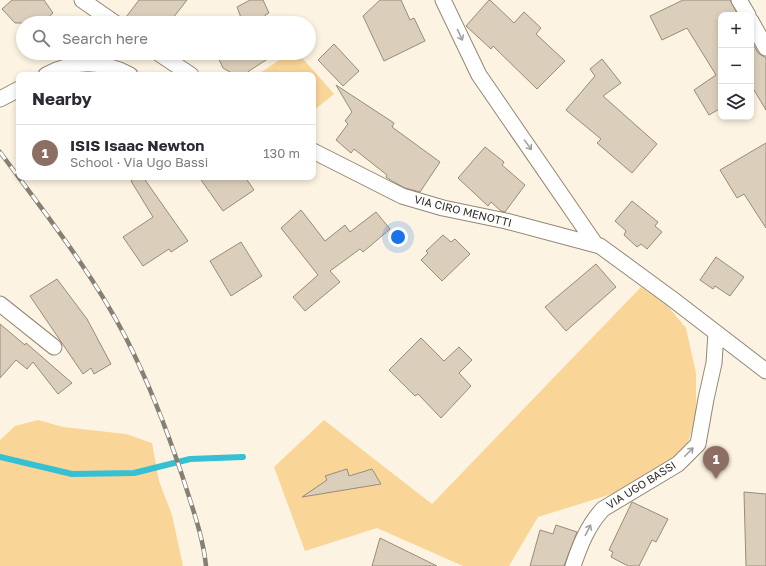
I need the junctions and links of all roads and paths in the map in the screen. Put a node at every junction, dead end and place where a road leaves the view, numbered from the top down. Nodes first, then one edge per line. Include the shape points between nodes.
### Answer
1 (82, 0) edge
2 (443, 0) edge
3 (739, 0) edge
4 (746, 12) edge
5 (105, 16) edge
6 (754, 26) edge
7 (766, 48) edge
8 (168, 60) edge
9 (53, 72) edge
10 (124, 72) edge
11 (186, 72) edge
12 (16, 91) edge
13 (0, 99) edge
14 (316, 153) edge
15 (596, 245) junction
16 (0, 304) edge
17 (716, 333) junction
18 (54, 347) dead end
19 (766, 371) edge
20 (573, 566) edge

1 - 5 street
2 -> 15 street, VIA CIRO MENOTTI via 479,75
3 - 4 street
6 - 7 street
8 - 11 street
9 - 10 street via 68,65 83,63 100,64
12 - 13 street
14 - 15 street, VIA CIRO MENOTTI via 402,196
15 - 17 street, VIA CIRO MENOTTI
16 - 18 street
17 - 19 street, VIA CIRO MENOTTI
20 -> 17 street, VIA UGO BASSI via 593,520 603,509 678,464 698,444 714,363

